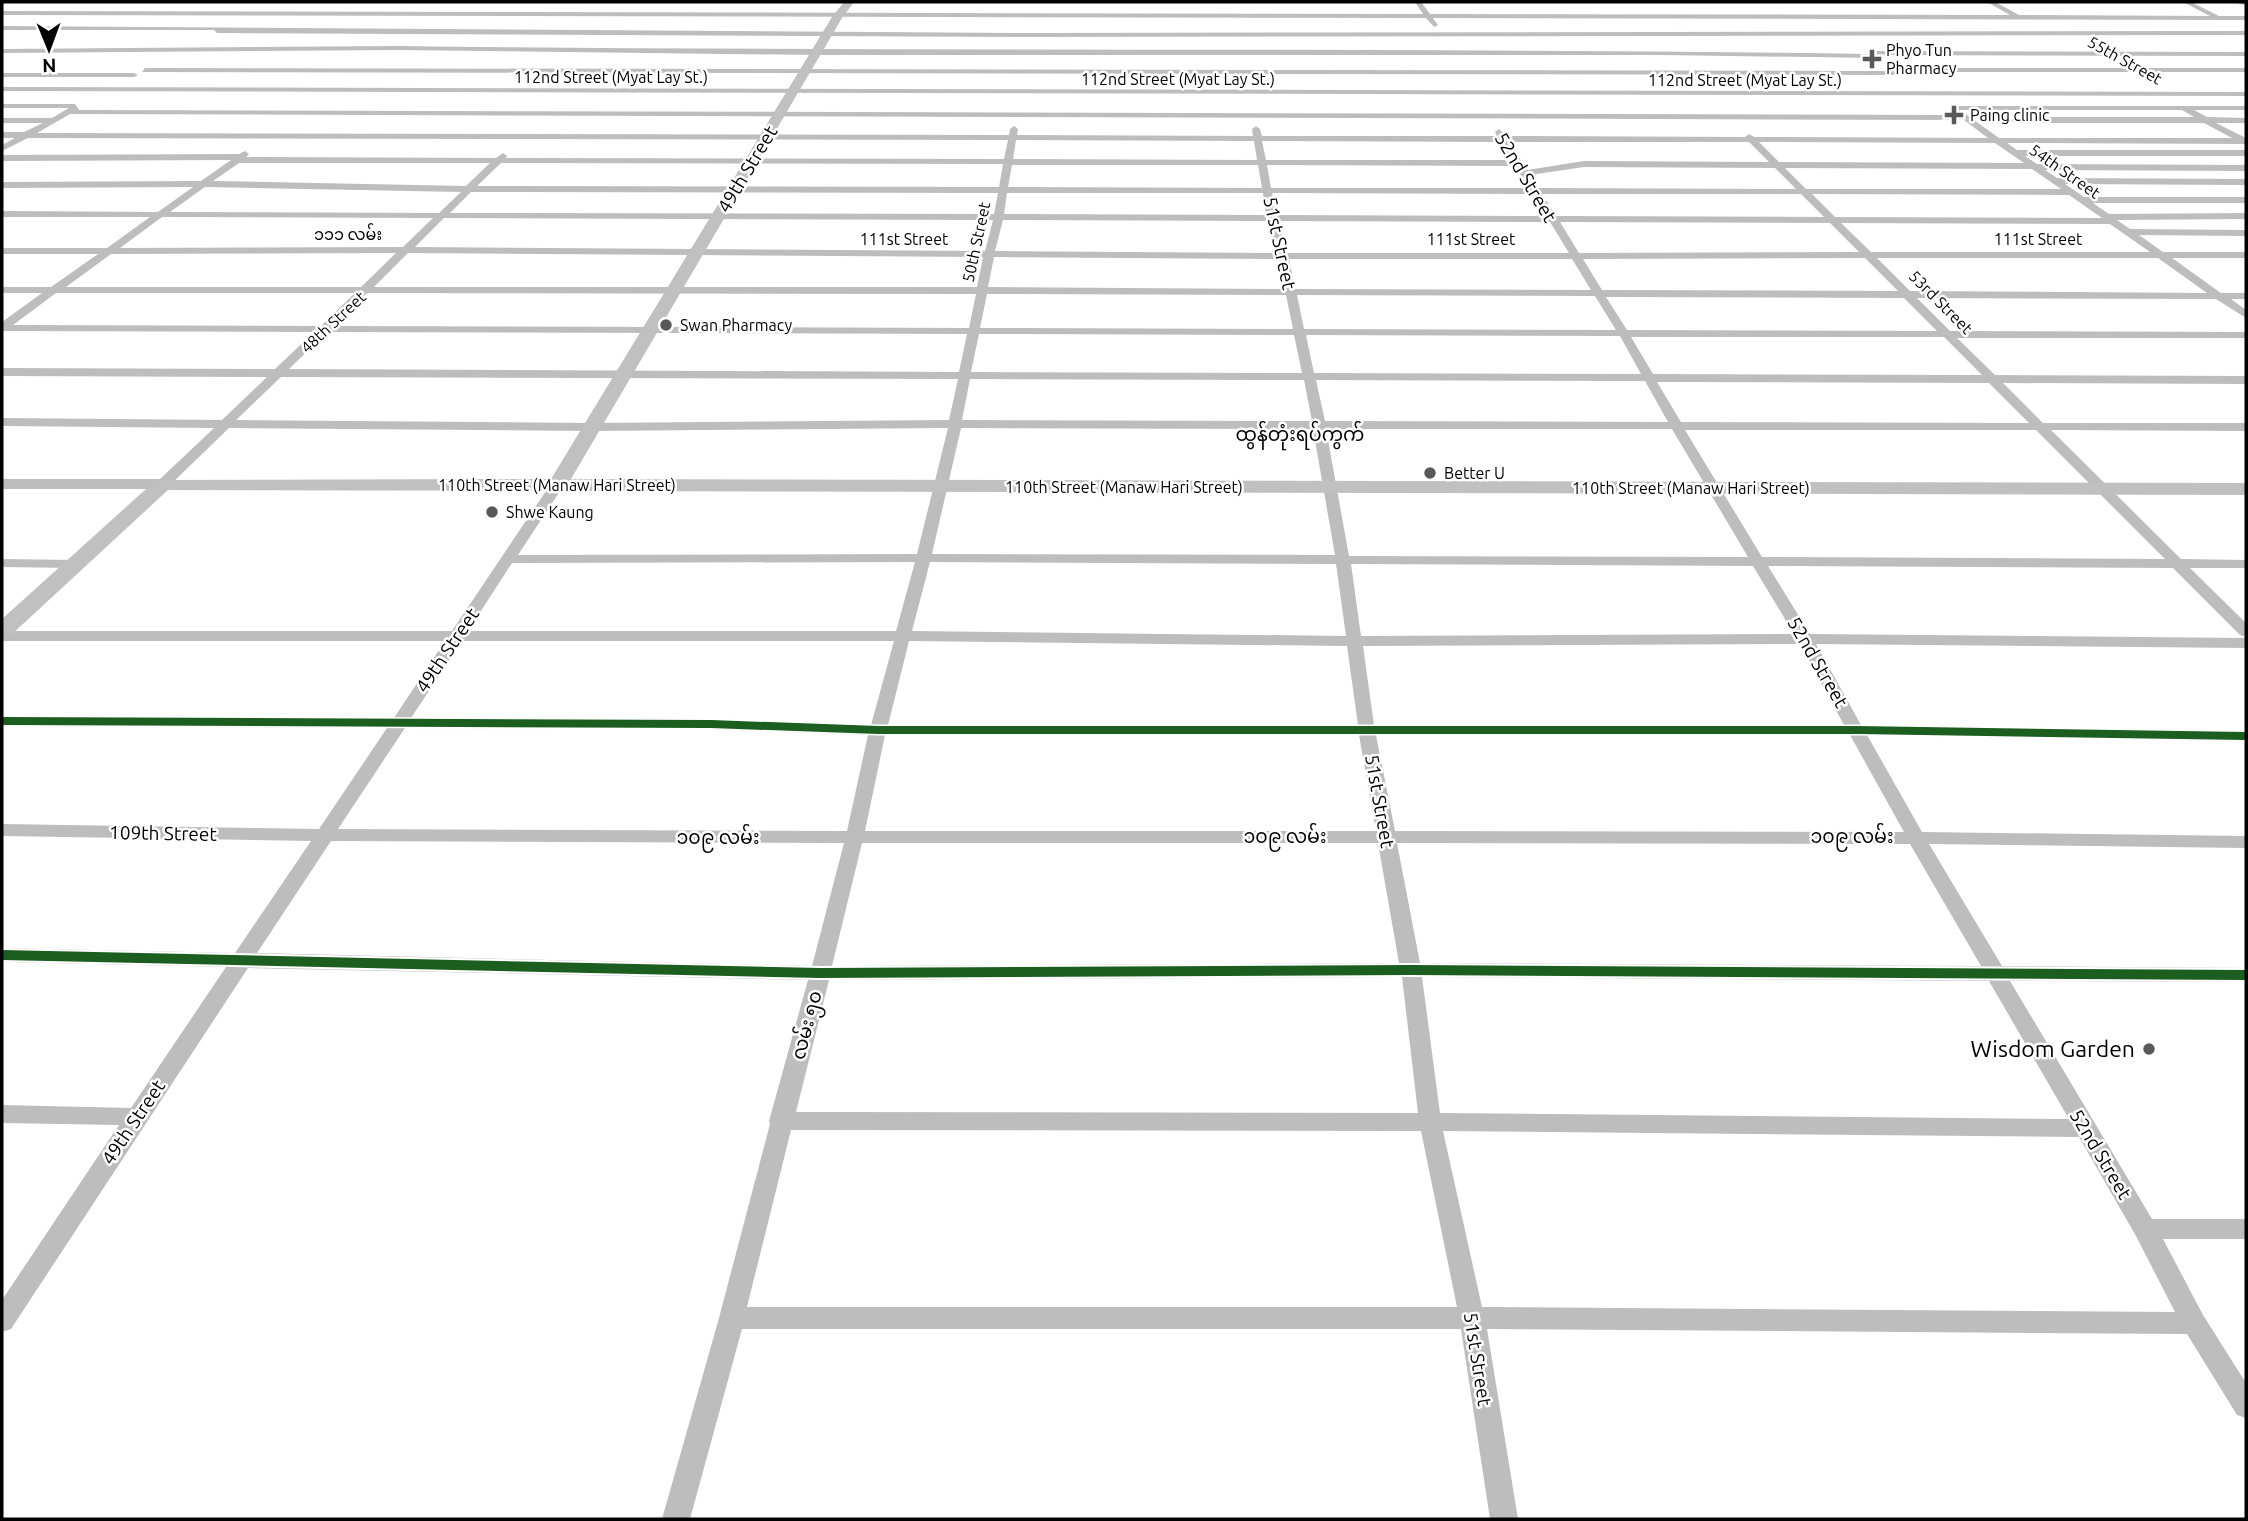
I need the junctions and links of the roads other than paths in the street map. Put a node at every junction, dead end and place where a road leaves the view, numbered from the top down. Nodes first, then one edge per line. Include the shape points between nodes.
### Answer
1 (172, 2) edge
2 (269, 2) edge
3 (463, 2) edge
4 (654, 2) edge
5 (849, 2) edge
6 (1040, 2) edge
7 (1231, 2) edge
8 (1418, 2) edge
9 (1607, 2) edge
10 (2241, 3) edge
11 (2246, 3) edge
12 (1989, 5) edge
13 (2185, 5) edge
14 (72, 6) dead end
15 (1947, 8) dead end
16 (2002, 8) junction
17 (2015, 8) dead end
18 (2, 13) edge
19 (55, 13) junction
20 (147, 14) junction
21 (248, 14) junction
22 (444, 15) junction
23 (640, 16) junction
24 (837, 17) junction
25 (1038, 17) junction
26 (1235, 17) junction
27 (1429, 17) junction
28 (1623, 17) junction
29 (1822, 17) junction
30 (2019, 17) junction
31 (2230, 19) junction
32 (2246, 19) edge
33 (2246, 25) edge
34 (1834, 26) junction
35 (2035, 26) junction
36 (2, 28) edge
37 (23, 28) junction
38 (119, 28) junction
39 (219, 29) junction
40 (419, 32) junction
41 (2246, 33) edge
42 (623, 34) junction
43 (828, 34) junction
44 (2049, 34) junction
45 (1034, 35) junction
46 (1238, 35) junction
47 (1442, 35) junction
48 (1641, 35) junction
49 (1847, 35) junction
50 (2, 37) edge
51 (96, 39) dead end
52 (1340, 40) dead end
53 (1901, 43) dead end
54 (1914, 43) dead end
55 (2067, 44) junction
56 (2146, 44) dead end
57 (397, 48) junction
58 (2, 51) edge
59 (71, 51) junction
60 (180, 51) junction
61 (606, 51) junction
62 (817, 53) junction
63 (1030, 53) junction
64 (1241, 53) junction
65 (1661, 53) junction
66 (1877, 53) junction
67 (1345, 54) junction
68 (1454, 54) junction
69 (2085, 54) junction
70 (2246, 54) edge
71 (169, 57) dead end
72 (2098, 61) junction
73 (2246, 61) edge
74 (365, 69) junction
75 (586, 70) junction
76 (2115, 70) junction
77 (2246, 70) edge
78 (806, 71) junction
79 (1026, 72) junction
80 (1245, 72) junction
81 (1465, 72) junction
82 (1681, 72) junction
83 (1900, 72) junction
84 (2, 75) edge
85 (26, 75) junction
86 (134, 75) junction
87 (2, 87) edge
88 (110, 89) junction
89 (336, 90) junction
90 (567, 91) junction
91 (1022, 92) junction
92 (793, 93) junction
93 (1249, 93) junction
94 (1478, 93) junction
95 (1933, 94) junction
96 (2159, 94) junction
97 (2234, 94) junction
98 (2246, 94) edge
99 (326, 97) dead end
100 (560, 99) dead end
101 (2246, 100) edge
102 (315, 105) dead end
103 (1716, 105) junction
104 (2, 106) edge
105 (79, 106) junction
106 (552, 106) dead end
107 (1952, 108) junction
108 (2183, 108) junction
109 (2246, 108) edge
110 (66, 113) junction
111 (304, 113) junction
112 (545, 114) junction
113 (781, 114) junction
114 (1017, 114) junction
115 (1253, 115) junction
116 (1490, 116) junction
117 (1968, 119) junction
118 (2, 120) edge
119 (53, 120) junction
120 (2246, 120) edge
121 (538, 121) dead end
122 (2206, 121) junction
123 (1982, 124) junction
124 (1994, 128) dead end
125 (2220, 128) junction
126 (530, 129) dead end
127 (2, 135) edge
128 (26, 135) junction
129 (273, 135) junction
130 (523, 136) junction
131 (767, 137) junction
132 (1258, 137) junction
133 (1012, 138) junction
134 (1503, 139) junction
135 (1752, 140) junction
136 (1998, 140) junction
137 (2245, 141) edge
138 (515, 144) dead end
139 (2, 148) edge
140 (2016, 153) junction
141 (2246, 153) edge
142 (502, 157) junction
143 (2, 158) edge
144 (238, 159) junction
145 (752, 161) junction
146 (1008, 163) junction
147 (1264, 163) junction
148 (1516, 163) junction
149 (1778, 165) junction
150 (2035, 166) junction
151 (2246, 168) edge
152 (1524, 173) junction
153 (2057, 181) junction
154 (2246, 182) edge
155 (202, 184) junction
156 (2, 185) edge
157 (735, 188) junction
158 (471, 189) junction
159 (1003, 189) junction
160 (1269, 190) junction
161 (1536, 190) junction
162 (1804, 192) junction
163 (2071, 192) junction
164 (2083, 200) junction
165 (2246, 200) edge
166 (2, 214) edge
167 (158, 214) junction
168 (2246, 216) edge
169 (441, 217) junction
170 (717, 218) junction
171 (998, 218) junction
172 (1272, 219) junction
173 (2109, 219) junction
174 (1552, 220) junction
175 (1833, 220) junction
176 (2129, 232) junction
177 (2246, 233) edge
178 (107, 250) junction
179 (408, 250) junction
180 (2, 251) edge
181 (695, 254) junction
182 (1574, 254) junction
183 (989, 255) junction
184 (1867, 255) junction
185 (2161, 255) junction
186 (2246, 255) edge
187 (1283, 256) junction
188 (368, 289) junction
189 (2, 290) edge
190 (51, 290) junction
191 (674, 290) junction
192 (982, 292) junction
193 (1291, 293) junction
194 (1906, 293) junction
195 (1599, 294) junction
196 (2219, 296) junction
197 (2246, 296) edge
198 (2246, 315) edge
199 (2, 327) edge
200 (650, 330) junction
201 (974, 330) junction
202 (323, 331) junction
203 (1299, 332) junction
204 (1624, 334) junction
205 (1947, 334) junction
206 (2246, 335) edge
207 (2, 372) edge
208 (277, 375) junction
209 (966, 375) junction
210 (622, 376) junction
211 (1308, 376) junction
212 (1650, 378) junction
213 (1994, 379) junction
214 (2246, 380) edge
215 (2, 422) edge
216 (227, 423) junction
217 (956, 424) junction
218 (1319, 424) junction
219 (592, 426) junction
220 (2039, 426) junction
221 (1678, 427) junction
222 (2246, 427) edge
223 (2, 484) edge
224 (163, 484) junction
225 (557, 485) junction
226 (1328, 485) junction
227 (942, 488) junction
228 (1713, 489) junction
229 (2101, 489) junction
230 (2246, 489) edge
231 (924, 558) junction
232 (508, 559) junction
233 (1343, 561) junction
234 (1760, 561) junction
235 (2, 563) edge
236 (74, 564) junction
237 (2179, 564) junction
238 (2246, 564) edge
239 (2, 631) edge
240 (2246, 632) edge
241 (2, 636) edge
242 (903, 636) junction
243 (456, 637) junction
244 (1805, 639) junction
245 (1357, 641) junction
246 (2246, 643) edge
247 (2, 721) edge
248 (398, 723) junction
249 (878, 730) junction
250 (1857, 730) junction
251 (1367, 732) junction
252 (2246, 736) edge
253 (2, 830) edge
254 (855, 836) junction
255 (1386, 836) junction
256 (1915, 836) junction
257 (324, 837) junction
258 (2246, 842) edge
259 (2, 955) edge
260 (241, 961) junction
261 (1412, 970) junction
262 (820, 973) junction
263 (1995, 975) junction
264 (2246, 975) edge
265 (2, 1114) edge
266 (137, 1117) junction
267 (780, 1121) junction
268 (1430, 1122) junction
269 (2085, 1128) junction
270 (2145, 1229) junction
271 (2246, 1229) edge
272 (4, 1314) edge
273 (732, 1318) junction
274 (1472, 1318) junction
275 (2194, 1323) junction
276 (2246, 1406) edge
277 (676, 1519) edge
278 (1504, 1519) edge

1 - 20 street
2 - 21 street
3 - 22 street
4 - 23 street
5 - 24 main road, 49th Street
6 - 25 street, 50th Street
7 - 26 street, 51st Street
8 - 27 street, 52nd Street
9 - 28 street, 53rd Street
10 - 11 street
12 - 16 street, 55th Street
13 - 31 street
14 - 19 street
15 - 29 street, 54th Street via 1809,8
16 - 17 street
16 - 30 street, 55th Street
18 - 19 street
19 - 20 street
19 - 37 street
20 - 21 street
20 - 38 street
21 - 22 street
21 - 39 street
22 - 23 street
22 - 40 street
23 - 24 street
23 - 42 street
24 - 25 street
24 - 43 main road, 49th Street
25 - 26 street
25 - 45 street, 50th Street
26 - 27 street
26 - 46 street, 51st Street
27 - 28 street
27 - 47 street, 52nd Street
28 - 29 street
28 - 48 street, 53rd Street
29 - 30 street
29 - 34 street, 54th Street
30 - 31 street
30 - 35 street, 55th Street
31 - 32 street
31 - 33 street
33 - 35 street
34 - 35 street
34 - 49 street, 54th Street
35 - 44 street, 55th Street
36 - 37 street
37 - 38 street
37 - 50 street
38 - 39 street
39 - 40 street
39 - 60 street
40 - 42 street
40 - 57 street
41 - 44 street
42 - 43 street
42 - 61 street
43 - 45 street
43 - 62 main road, 49th Street
44 - 49 street
44 - 55 street, 55th Street
45 - 46 street
45 - 63 street, 50th Street
46 - 47 street
46 - 64 street, 51st Street
47 - 48 street
47 - 68 street, 52nd Street
48 - 49 street
48 - 65 street, 53rd Street
49 - 66 street, 54th Street
51 - 59 street
52 - 67 street
53 - 66 street
54 - 55 street
55 - 56 street
55 - 69 street, 55th Street
57 - 60 street
57 - 61 street
57 - 74 street
58 - 59 street
59 - 60 street
59 - 85 street
60 - 71 street
61 - 62 street
61 - 75 street
62 - 63 street
62 - 78 main road, 49th Street
63 - 64 street
63 - 79 street, 50th Street
64 - 67 street
64 - 80 street, 51st Street
65 - 66 street
65 - 68 street
65 - 82 street, 53rd Street
66 - 69 street
66 - 72 street
66 - 83 street, 54th Street
67 - 68 street
68 - 81 street, 52nd Street
69 - 70 street
69 - 72 street, 55th Street
72 - 73 street
72 - 76 street, 55th Street
74 - 75 street
74 - 86 street via 144,66
74 - 89 street
75 - 78 street
75 - 90 street
76 - 77 street
76 - 83 street
76 - 96 street, 55th Street
78 - 79 street
78 - 92 main road, 49th Street
79 - 80 street
79 - 91 street, 50th Street
80 - 81 street
80 - 93 street, 51st Street
81 - 82 street
81 - 94 street, 52nd Street
82 - 83 street
82 - 103 street, 53rd Street
83 - 95 street, 54th Street
84 - 85 street
85 - 86 street
85 - 87 street
86 - 88 street
87 - 88 street, 112nd Street (Myat Lay St.)
88 - 89 street, 112nd Street (Myat Lay St.)
88 - 105 street
89 - 90 street, 112nd Street (Myat Lay St.)
89 - 99 street
90 - 92 street, 112nd Street (Myat Lay St.)
90 - 100 street
91 - 92 street, 112nd Street (Myat Lay St.)
91 - 93 street, 112nd Street (Myat Lay St.)
91 - 114 street, 50th Street
92 - 113 main road, 49th Street
93 - 94 street, 112nd Street (Myat Lay St.)
93 - 115 street, 51st Street
94 - 103 street, 112nd Street (Myat Lay St.)
94 - 116 street, 52nd Street
95 - 96 street, 112nd Street (Myat Lay St.)
95 - 103 street, 112nd Street (Myat Lay St.)
95 - 107 street, 54th Street
96 - 97 street, 112nd Street (Myat Lay St.)
96 - 108 street, 55th Street
97 - 98 street, 112nd Street (Myat Lay St.)
97 - 101 street
102 - 111 street
103 - 116 street
103 - 117 street
103 - 135 street, 53rd Street
104 - 105 street
105 - 110 street
106 - 112 street
107 - 108 street
107 - 117 street, 54th Street
108 - 109 street
108 - 122 street, 55th Street
110 - 111 street
110 - 119 street
111 - 112 street
111 - 129 street
112 - 113 street
112 - 121 street
113 - 114 street
113 - 131 main road, 49th Street
114 - 115 street
114 - 133 street, 50th Street
115 - 116 street
115 - 132 street, 51st Street
116 - 134 street, 52nd Street
117 - 123 street, 54th Street
118 - 119 street
119 - 128 street
120 - 122 street
122 - 125 street, 55th Street
122 - 125 street via 2009,124
123 - 124 street
123 - 136 street, 54th Street
125 - 137 street, 55th Street
126 - 130 street
127 - 128 street
128 - 129 street
128 - 139 street
129 - 130 street
129 - 144 street
130 - 131 street
130 - 138 street
131 - 133 street
131 - 145 main road, 49th Street
132 - 133 street
132 - 134 street
132 - 147 street, 51st Street
133 - 146 street, 50th Street
134 - 135 street
134 - 148 street, 52nd Street
135 - 136 street
135 - 149 street, 53rd Street
136 - 137 street
136 - 140 street, 54th Street
140 - 141 street
140 - 150 street, 54th Street
142 - 144 street
142 - 145 street
142 - 158 street, 48th Street
143 - 144 street
144 - 155 street
145 - 146 street
145 - 157 main road, 49th Street
146 - 147 street
146 - 159 street, 50th Street
147 - 148 street
147 - 160 street, 51st Street
148 - 152 street, 52nd Street
149 - 150 street
149 - 152 street via 1584,164
149 - 162 street, 53rd Street
150 - 151 street
150 - 153 street, 54th Street
152 - 161 street, 52nd Street
153 - 154 street
153 - 163 street, 54th Street
155 - 156 street
155 - 158 street
155 - 167 street
157 - 158 street
157 - 159 street
157 - 170 main road, 49th Street
158 - 169 street, 48th Street
159 - 160 street
159 - 171 street, 50th Street
160 - 161 street
160 - 172 street, 51st Street
161 - 162 street
161 - 174 street, 52nd Street
162 - 163 street
162 - 175 street, 53rd Street
163 - 164 street, 54th Street
164 - 165 street
164 - 173 street, 54th Street
166 - 167 street
167 - 169 street
167 - 178 street
168 - 173 street
169 - 170 street
169 - 179 street, 48th Street
170 - 171 street
170 - 181 main road, 49th Street
171 - 172 street
171 - 183 street, 50th Street
172 - 174 street
172 - 187 street, 51st Street
173 - 175 street
173 - 176 street, 54th Street
174 - 175 street
174 - 182 street, 52nd Street
175 - 184 street, 53rd Street
176 - 177 street
176 - 185 street, 54th Street
178 - 179 street, ၁၁၁ လမ်း
178 - 180 street, ၁၁၁ လမ်း
178 - 190 street
179 - 181 street, ၁၁၁ လမ်း
179 - 188 street, 48th Street
181 - 183 street, 111st Street
181 - 191 main road, 49th Street
182 - 184 street, 111st Street
182 - 187 street, 111st Street
182 - 195 street, 52nd Street
183 - 187 street, 111st Street
183 - 192 street, 50th Street
184 - 185 street, 111st Street
184 - 194 street, 53rd Street
185 - 186 street, 111st Street
185 - 196 street, 54th Street
187 - 193 street, 51st Street
188 - 190 street
188 - 191 street
188 - 202 street, 48th Street
189 - 190 street
190 - 199 street
191 - 192 street
191 - 200 main road, 49th Street
192 - 193 street
192 - 201 street, 50th Street
193 - 195 street
193 - 203 street, 51st Street
194 - 195 street
194 - 196 street
194 - 205 street, 53rd Street
195 - 204 street, 52nd Street
196 - 197 street
196 - 198 street, 54th Street
199 - 202 street
200 - 201 street
200 - 202 street
200 - 210 main road, 49th Street
201 - 203 street
201 - 209 street, 50th Street
202 - 208 street, 48th Street
203 - 204 street
203 - 211 street, 51st Street
204 - 205 street
204 - 212 street, 52nd Street
205 - 206 street
205 - 213 street, 53rd Street
207 - 208 street
208 - 210 street
208 - 216 street, 48th Street
209 - 210 street
209 - 211 street
209 - 217 street, 50th Street
210 - 219 main road, 49th Street
211 - 212 street
211 - 218 street, 51st Street
212 - 213 street
212 - 221 street, 52nd Street
213 - 214 street
213 - 220 street, 53rd Street
215 - 216 street
216 - 219 street
216 - 224 street, 48th Street
217 - 218 street
217 - 219 street
217 - 227 street, 50th Street
218 - 221 street
218 - 226 street, 51st Street
219 - 225 main road, 49th Street
220 - 221 street
220 - 222 street
220 - 229 street, 53rd Street
221 - 228 street, 52nd Street
223 - 224 street, 110th Street (Manaw Hari Street)
224 - 225 main road, 110th Street (Manaw Hari Street)
224 - 236 main road, 48th Street
225 - 227 main road, 110th Street (Manaw Hari Street)
225 - 232 street, 49th Street
226 - 227 main road, 110th Street (Manaw Hari Street)
226 - 228 main road, 110th Street (Manaw Hari Street)
226 - 233 street, 51st Street
227 - 231 street, လမ်း ၅၀
228 - 229 main road, 110th Street (Manaw Hari Street)
228 - 234 street, 52nd Street
229 - 230 main road, 110th Street (Manaw Hari Street)
229 - 237 street, 53rd Street
231 - 232 street
231 - 233 street
231 - 242 street, လမ်း ၅၀
232 - 243 street, 49th Street
233 - 234 street
233 - 245 street, 51st Street
234 - 237 street
234 - 244 street, 52nd Street
235 - 236 street
236 - 239 main road, 48th Street
237 - 238 street
237 - 240 street, 53rd Street
241 - 243 street
242 - 243 street
242 - 245 street
242 - 249 street, လမ်း ၅၀
243 - 248 street, 49th Street
244 - 245 street
244 - 246 street
244 - 250 street, 52nd Street
245 - 251 street, 51st Street
247 - 248 street
248 - 249 street via 710,724
248 - 257 street, 49th Street
249 - 251 street
249 - 254 street, လမ်း ၅၀
250 - 251 street
250 - 252 street
250 - 256 street, 52nd Street
251 - 255 street, 51st Street
253 - 257 street, 109th Street
254 - 255 street, ၁၀၉ လမ်း
254 - 257 street, ၁၀၉ လမ်း
254 - 262 street, လမ်း ၅၀
255 - 256 street, ၁၀၉ လမ်း
255 - 261 street, 51st Street
256 - 258 street, ၁၀၉ လမ်း
256 - 263 street, 52nd Street
257 - 260 street, 49th Street
259 - 260 street
260 - 262 street
260 - 266 street, 49th Street
261 - 262 street
261 - 263 street
261 - 268 street, 51st Street
262 - 267 street, လမ်း ၅၀
263 - 264 street
263 - 269 street, 52nd Street
265 - 266 street
266 - 272 street, 49th Street
267 - 268 street
267 - 273 street, လမ်း ၅၀
268 - 269 street
268 - 274 street, 51st Street
269 - 270 street, 52nd Street
270 - 271 street
270 - 275 street, 52nd Street
273 - 274 street
273 - 277 street, လမ်း ၅၀
274 - 275 street
274 - 278 street, 51st Street
275 - 276 street, 52nd Street

